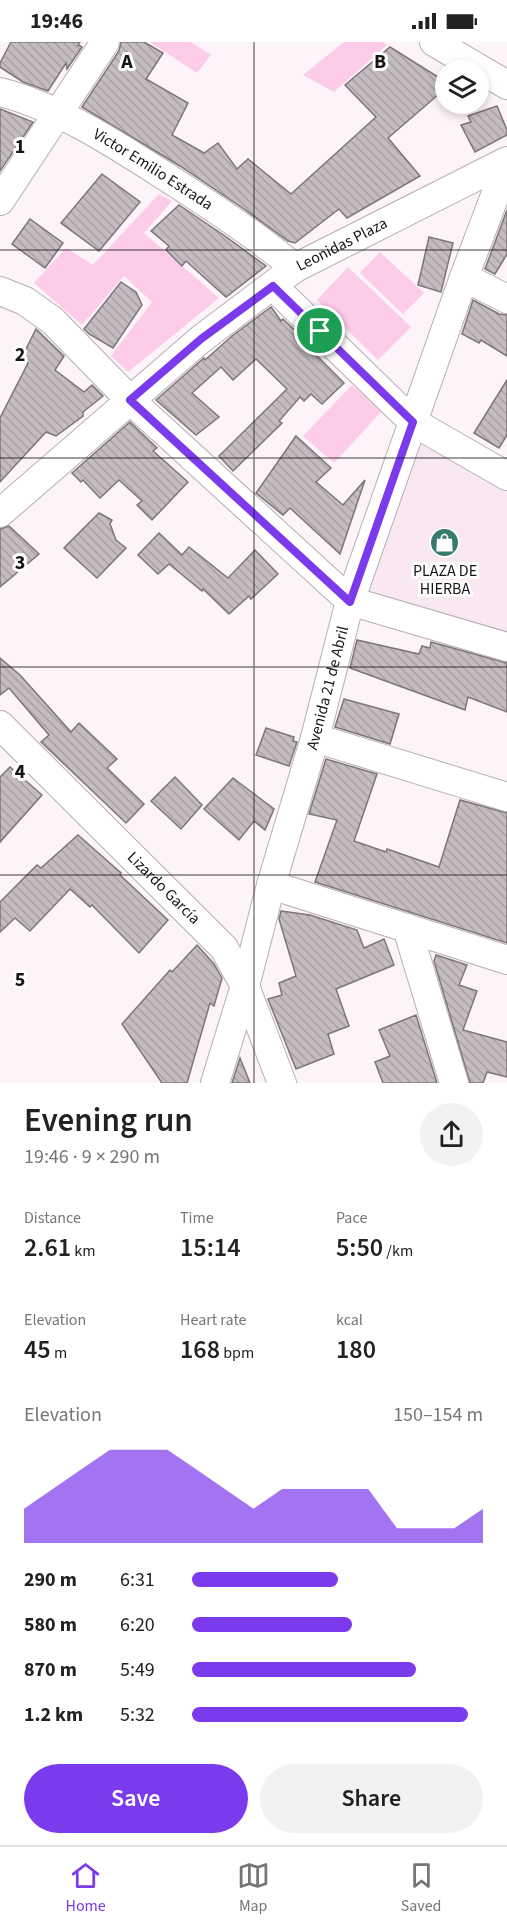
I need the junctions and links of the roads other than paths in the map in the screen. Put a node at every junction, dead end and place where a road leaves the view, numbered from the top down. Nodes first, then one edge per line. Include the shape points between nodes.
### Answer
1 (105, 42) edge
2 (452, 46) edge
3 (507, 85) edge
4 (0, 92) edge
5 (57, 113) junction
6 (507, 162) edge
7 (0, 201) edge
8 (295, 268) junction
9 (464, 277) junction
10 (273, 286) junction
11 (0, 291) edge
12 (507, 299) edge
13 (130, 400) junction
14 (413, 422) junction
15 (507, 476) edge
16 (0, 513) edge
17 (350, 602) junction
18 (507, 647) edge
19 (0, 725) edge
20 (315, 738) junction
21 (507, 797) edge
22 (272, 885) junction
23 (406, 928) junction
24 (507, 960) edge
25 (245, 986) junction
26 (214, 1083) edge
27 (282, 1083) edge
28 (454, 1083) edge

1 - 5 street
2 - 3 street
4 - 5 street, Victor Emilio Estrada
5 - 7 street
5 - 8 street, Victor Emilio Estrada via 130,153 252,233
6 - 8 street, Leonidas Plaza
6 - 9 street, Avenida 21 de Abril
8 - 10 street, Leonidas Plaza
9 - 12 street
9 - 14 street, Avenida 21 de Abril
10 - 13 street, Leonidas Plaza via 201,339
10 - 14 street
11 - 13 street via 25,301 53,321
13 - 16 street, Leonidas Plaza
13 - 17 street
14 - 15 street
14 - 17 street, Avenida 21 de Abril
17 - 18 street
17 - 20 street, Avenida 21 de Abril
19 - 25 street, Lizardo García via 224,948
20 - 21 street
20 - 22 street, Avenida 21 de Abril
22 - 23 street
22 - 25 street, Avenida 21 de Abril
23 - 24 street
23 - 28 street
25 - 26 street, Avenida 21 de Abril
25 - 27 street, Lizardo García

